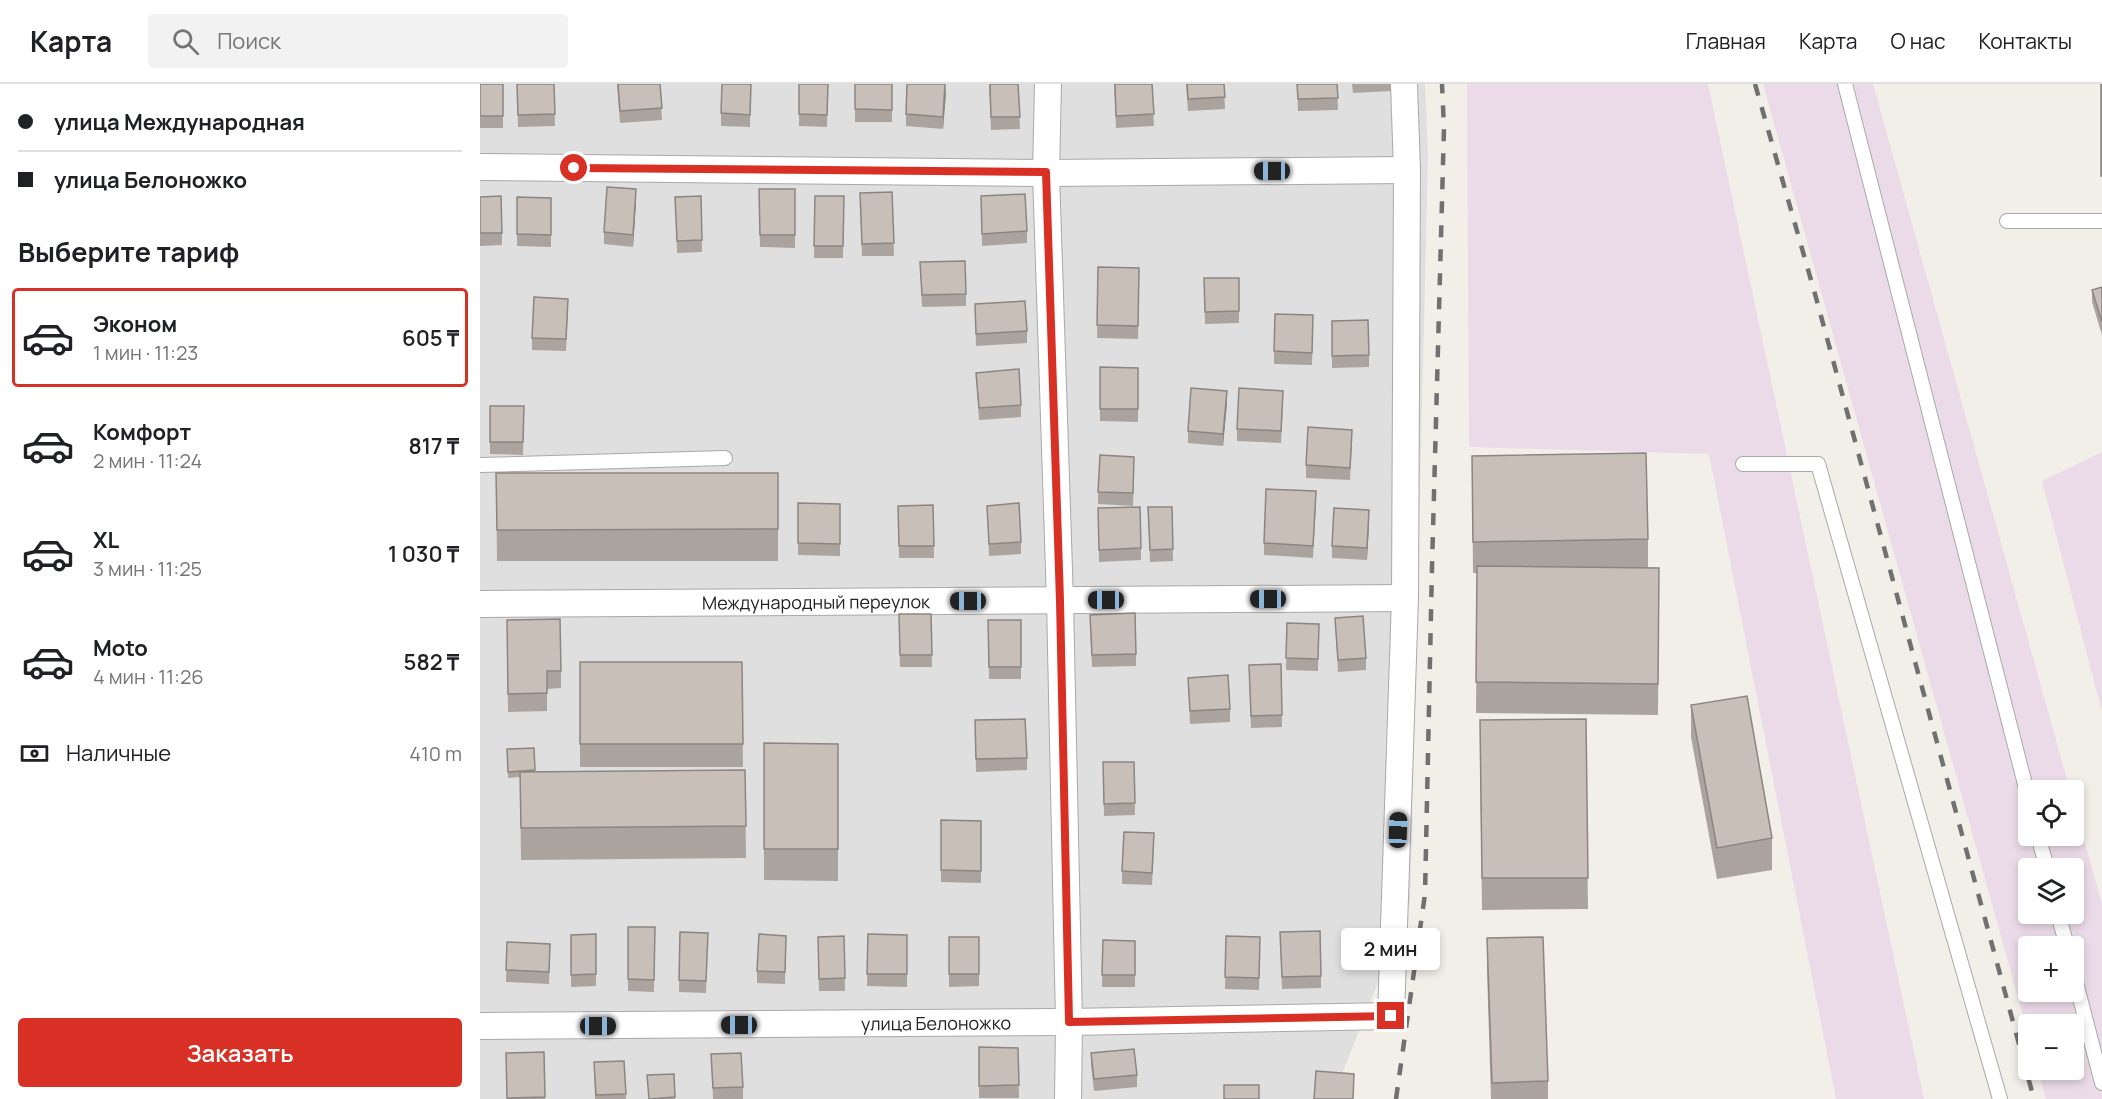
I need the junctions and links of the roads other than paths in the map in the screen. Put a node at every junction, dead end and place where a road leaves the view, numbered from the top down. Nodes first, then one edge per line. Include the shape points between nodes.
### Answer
1 (1048, 84) edge
2 (1404, 84) edge
3 (1845, 84) edge
4 (480, 166) edge
5 (1407, 170) junction
6 (1046, 172) junction
7 (2007, 221) dead end
8 (2102, 221) edge
9 (725, 458) dead end
10 (1743, 464) dead end
11 (480, 465) edge
12 (1406, 598) junction
13 (1060, 601) junction
14 (480, 604) edge
15 (2024, 780) edge
16 (2081, 1002) edge
17 (1069, 1022) junction
18 (480, 1026) edge
19 (2102, 1083) edge
20 (1068, 1099) edge
21 (2000, 1099) edge

1 - 6 street
2 - 5 street
3 - 15 lane
4 - 6 street
5 - 6 street
5 - 12 street
6 - 13 street
7 - 8 lane
9 - 11 lane
10 - 21 lane via 1818,464
12 - 13 street, Международный переулок
12 - 17 street, улица Белоножко via 1391,1016
13 - 14 street, Международный переулок
13 - 17 street
16 - 19 lane
17 - 18 street, улица Белоножко
17 - 20 street

